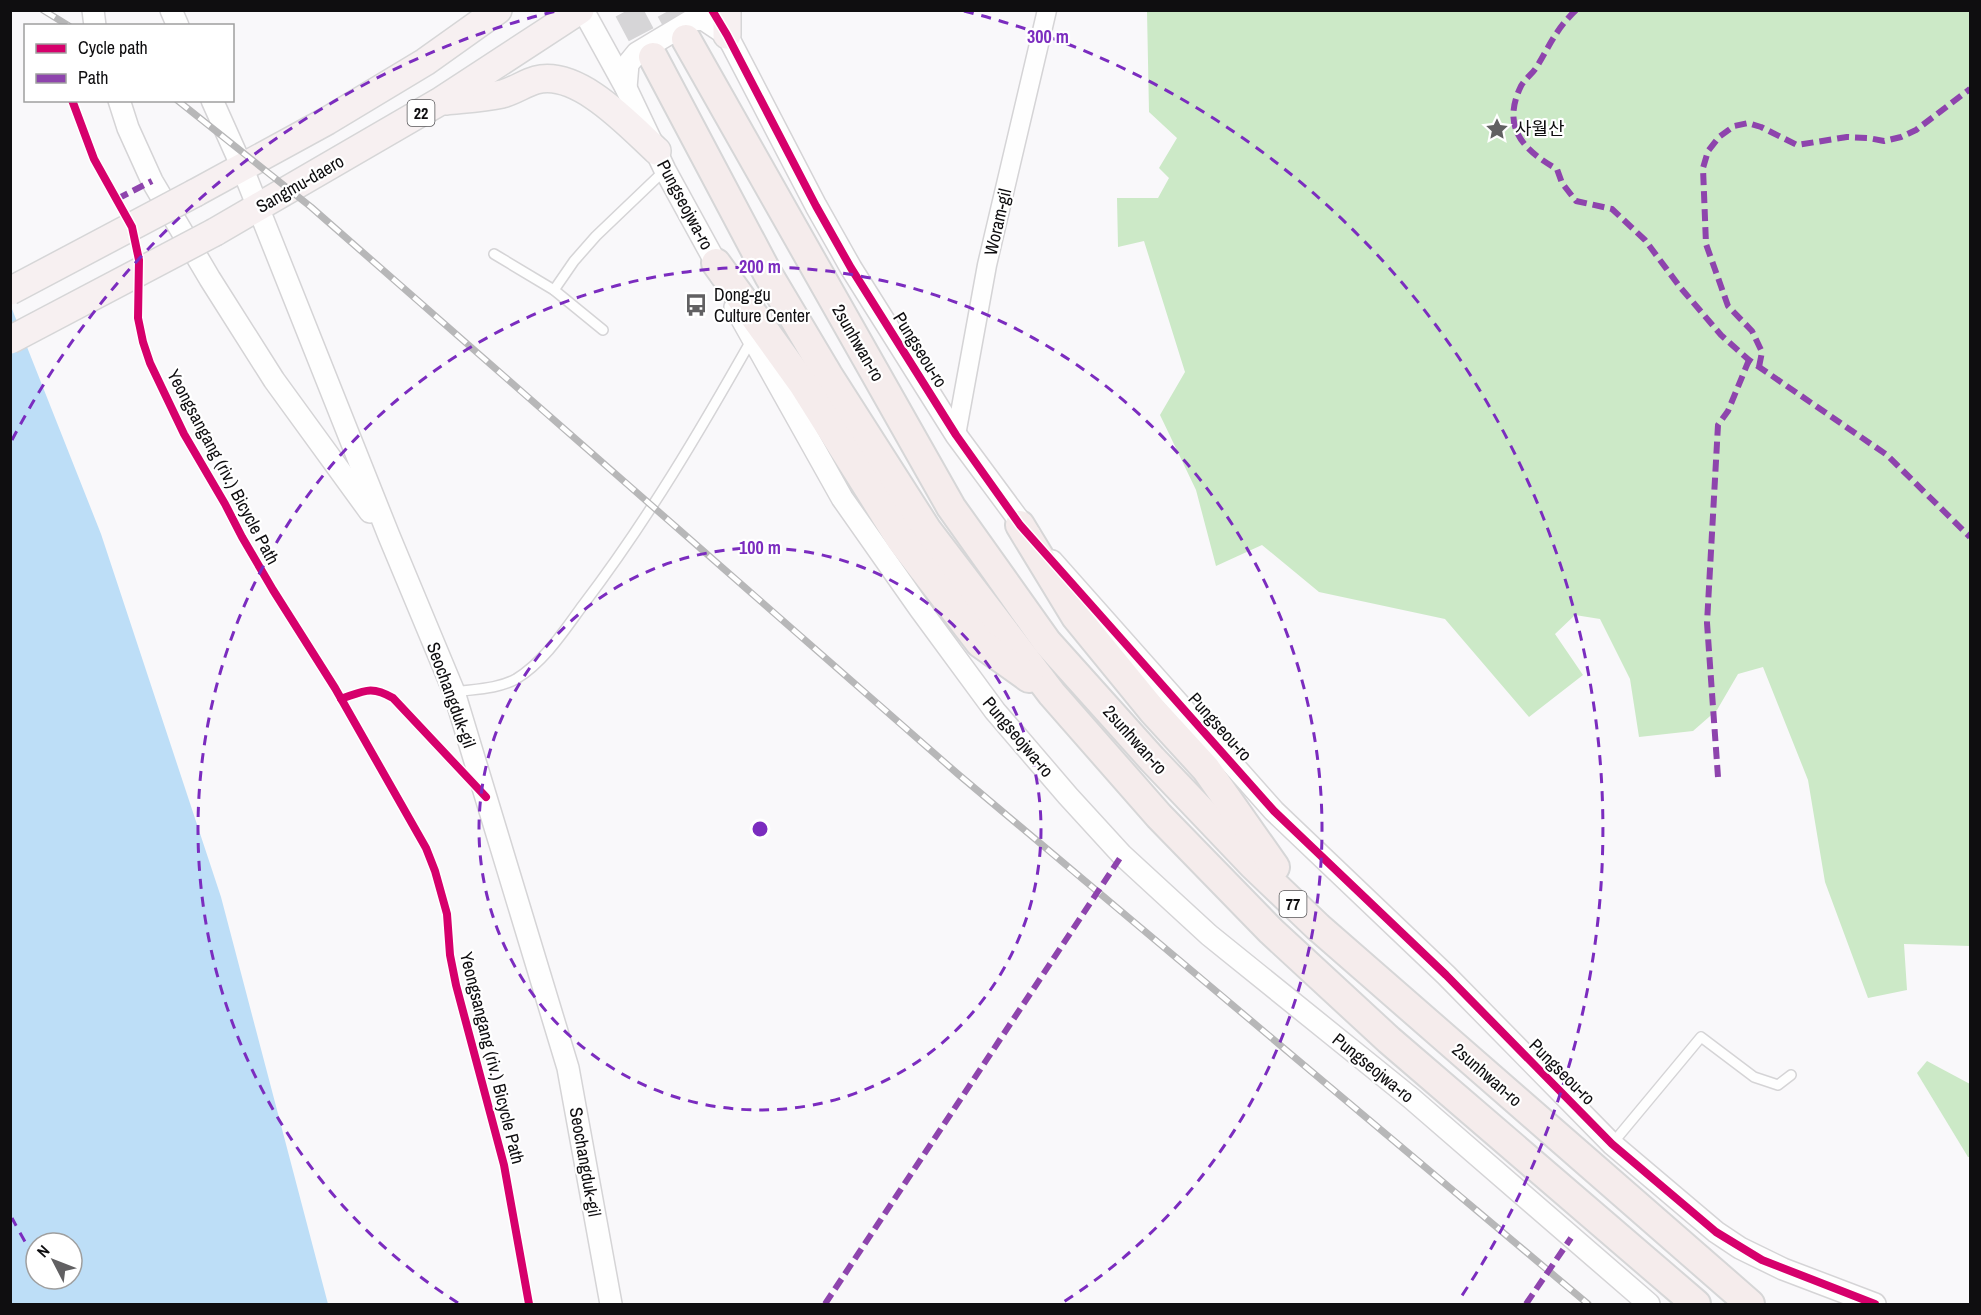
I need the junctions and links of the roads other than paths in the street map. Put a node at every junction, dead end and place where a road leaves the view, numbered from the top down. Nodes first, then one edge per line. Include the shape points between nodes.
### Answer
1 (171, 10) edge
2 (463, 10) edge
3 (498, 10) edge
4 (581, 10) edge
5 (712, 10) edge
6 (1047, 10) edge
7 (727, 23) edge
8 (177, 24) edge
9 (686, 39) tunnel mouth
10 (653, 57) tunnel mouth
11 (425, 62) junction
12 (626, 88) junction
13 (119, 102) edge
14 (213, 102) edge
15 (439, 102) junction
16 (661, 160) junction
17 (242, 167) junction
18 (257, 209) junction
19 (494, 254) dead end
20 (716, 263) junction
21 (10, 291) edge
22 (554, 291) junction
23 (603, 330) dead end
24 (752, 339) junction
25 (10, 340) edge
26 (956, 435) junction
27 (1020, 525) junction
28 (388, 536) junction
29 (454, 692) junction
30 (1052, 694) junction
31 (1318, 927) junction
32 (1791, 1075) dead end
33 (1612, 1144) junction
34 (611, 1305) edge
35 (1649, 1305) edge
36 (1696, 1305) edge
37 (1750, 1305) edge
38 (1875, 1305) edge

1 - 8 street
2 - 11 main road
3 - 11 main road, 22
4 - 12 street, Pungseojwa-ro
4 - 15 main road, Sangmu-daero / 22
5 - 7 street, Pungseou-ro
6 - 26 street, Woram-gil via 987,265
7 - 12 street via 692,20 637,53 628,64
7 - 26 street, Pungseou-ro via 816,207
9 - 31 highway, 2sunhwan-ro / 77 via 951,507 1047,642 1253,866
10 - 30 highway, 2sunhwan-ro / 77 via 769,276 828,375 927,530
11 - 17 main road, 22
12 - 16 street, Pungseojwa-ro
13 - 28 street via 152,181 210,279 274,380
14 - 17 street, Seochangduk-gil
15 - 16 main road via 503,93 538,79 563,80 615,112
15 - 18 main road, Sangmu-daero / 22
16 - 20 street, Pungseojwa-ro
16 - 22 lane via 574,261
17 - 18 street, Seochangduk-gil
17 - 21 main road, 22, bridge
18 - 25 main road, Sangmu-daero / 22, bridge
18 - 28 street, Seochangduk-gil
19 - 22 lane
20 - 24 street, Pungseojwa-ro
20 - 30 highway via 803,384 901,540 980,643
22 - 23 lane
24 - 29 lane via 692,445 625,549 556,642 533,666 505,684
24 - 35 street, Pungseojwa-ro via 842,498 920,609 995,711 1122,855 1209,935 1411,1098
26 - 27 street, Pungseou-ro
27 - 31 highway via 1076,617 1206,769
27 - 33 street, Pungseou-ro via 1274,811 1446,975
28 - 29 street, Seochangduk-gil
29 - 34 street, Seochangduk-gil via 568,1068
30 - 36 highway, 2sunhwan-ro / 77 via 1159,816 1271,931 1389,1040
31 - 37 highway, 2sunhwan-ro / 77
32 - 33 lane via 1778,1085 1754,1077 1701,1037
33 - 38 street, Pungseou-ro via 1740,1248

